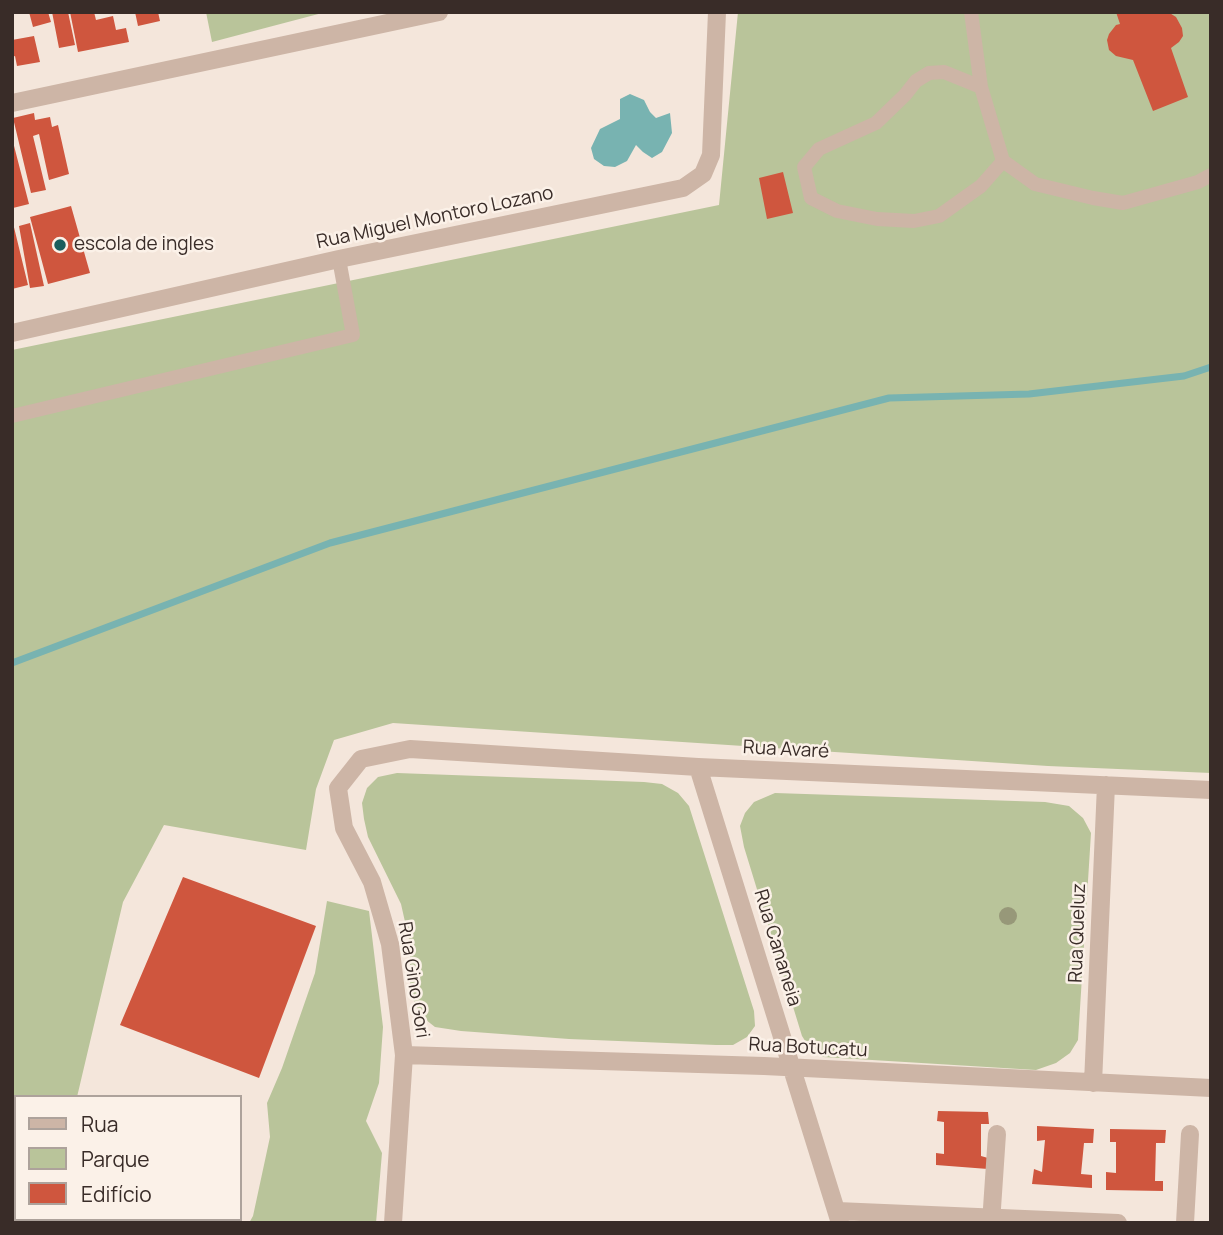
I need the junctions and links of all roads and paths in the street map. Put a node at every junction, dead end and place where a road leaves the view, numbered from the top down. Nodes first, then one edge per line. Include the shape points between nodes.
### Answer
1 (439, 12) edge
2 (717, 12) edge
3 (971, 12) edge
4 (981, 87) junction
5 (12, 103) edge
6 (1003, 161) junction
7 (1211, 175) edge
8 (339, 259) junction
9 (12, 333) edge
10 (12, 416) edge
11 (361, 759) joint
12 (698, 767) junction
13 (1106, 785) junction
14 (1211, 790) edge
15 (404, 1055) junction
16 (792, 1068) junction
17 (1093, 1083) junction
18 (1211, 1088) edge
19 (997, 1134) dead end
20 (1190, 1135) dead end
21 (839, 1217) edge
22 (991, 1220) edge
23 (393, 1223) edge
24 (1118, 1223) edge
25 (1185, 1223) edge

1 - 5 street
2 - 8 street, Rua Miguel Montoro Lozano via 711,155 704,174 683,188
3 - 4 lane
4 - 6 lane
4 - 6 lane via 944,72 929,73 916,81 876,123 820,149 804,167 811,198 837,211 914,221 939,216 981,187
6 - 7 lane via 1035,184 1123,203 1198,183
8 - 9 street, Rua Miguel Montoro Lozano
8 - 10 lane via 353,335
11 - 12 street, Rua Avaré via 410,749
11 - 15 street, Rua Gino Gori via 338,788 344,828 372,882 390,944
12 - 13 street, Rua Avaré
12 - 16 street, Rua Cananeia
13 - 14 street, Rua Avaré
13 - 17 street, Rua Queluz
15 - 16 street, Rua Botucatu
15 - 23 street, Rua Gino Gori
16 - 17 street, Rua Botucatu
16 - 21 street, Rua Cananeia
17 - 18 street, Rua Botucatu
19 - 22 street
20 - 25 street
21 - 22 street
22 - 24 street

